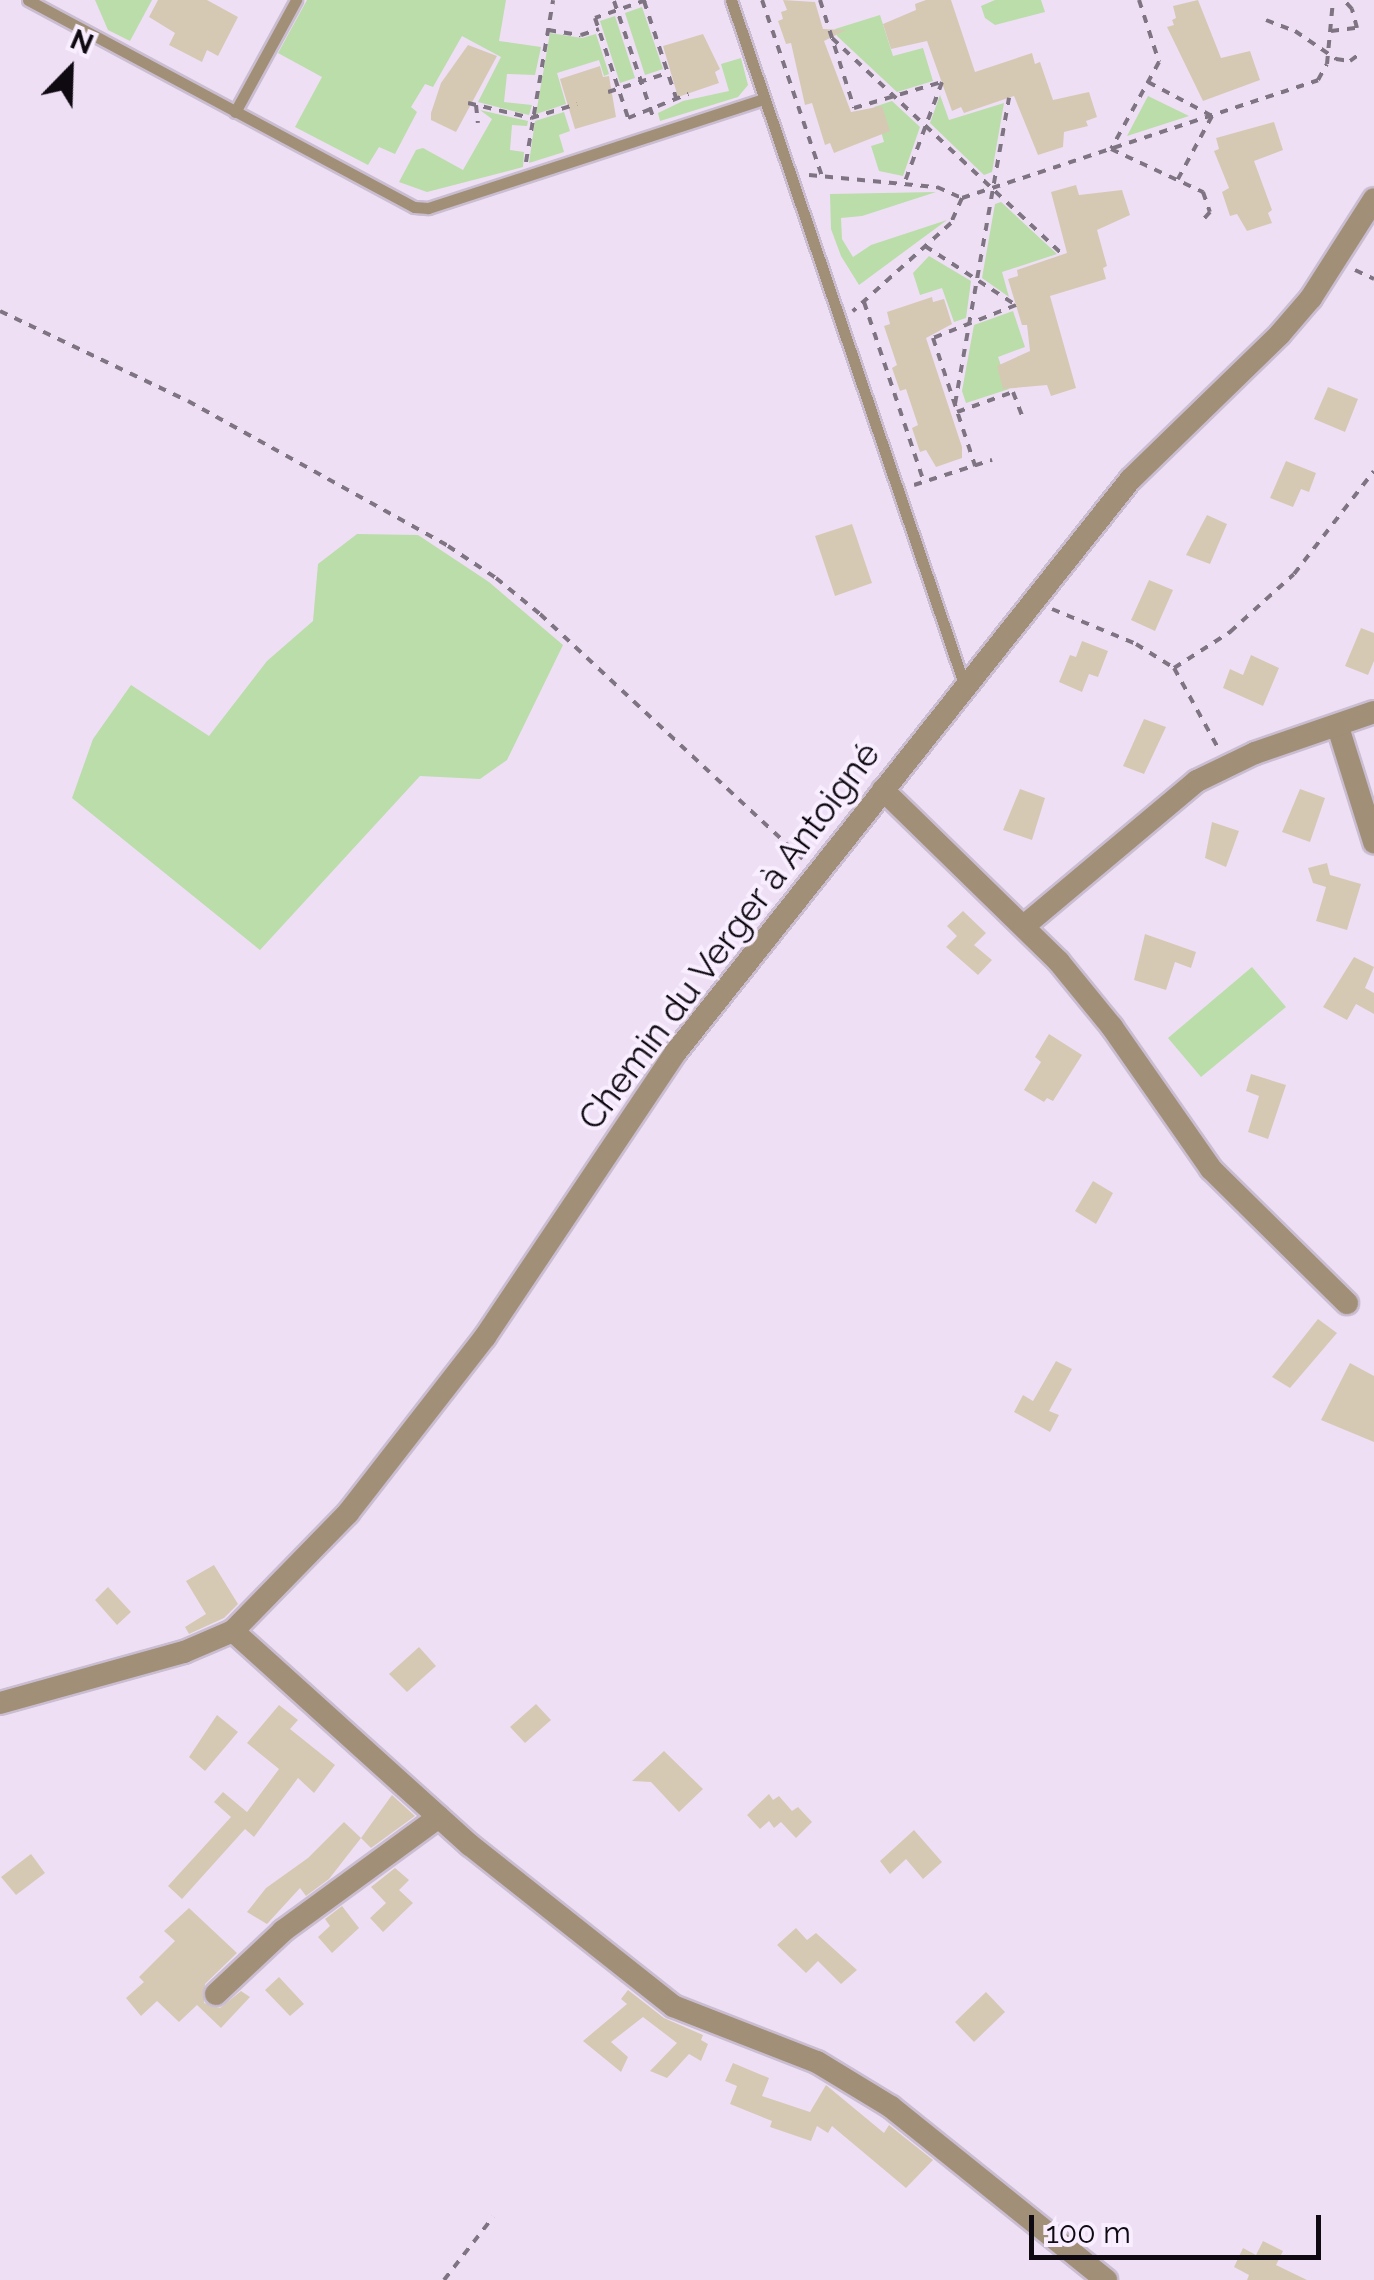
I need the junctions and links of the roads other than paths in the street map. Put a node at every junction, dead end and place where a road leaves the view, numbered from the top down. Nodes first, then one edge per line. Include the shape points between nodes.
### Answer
1 (28, 0) edge
2 (296, 0) edge
3 (730, 0) edge
4 (764, 99) junction
5 (235, 112) junction
6 (1374, 199) edge
7 (965, 688) junction
8 (1374, 712) edge
9 (1338, 727) junction
10 (883, 790) junction
11 (1374, 842) edge
12 (1024, 926) junction
13 (1347, 1302) dead end
14 (233, 1631) junction
15 (0, 1704) edge
16 (439, 1817) junction
17 (216, 1994) dead end
18 (1106, 2280) edge

1 - 5 lane
2 - 5 lane
3 - 4 lane
4 - 5 lane via 428,208 414,207
4 - 7 lane
6 - 7 street, Chemin du Verger à Antoigné via 1311,298 1130,480
7 - 10 street, Chemin du Verger à Antoigné
8 - 9 street
9 - 11 street
9 - 12 street via 1227,764 1166,804
10 - 12 street
10 - 14 street, Chemin du Verger à Antoigné via 654,1083 496,1320 394,1458
12 - 13 street via 1112,1028 1211,1169
14 - 15 street, Chemin du Verger à Antoigné via 184,1652
14 - 16 street
16 - 17 street via 283,1931
16 - 18 street via 673,2006 816,2062 891,2107

